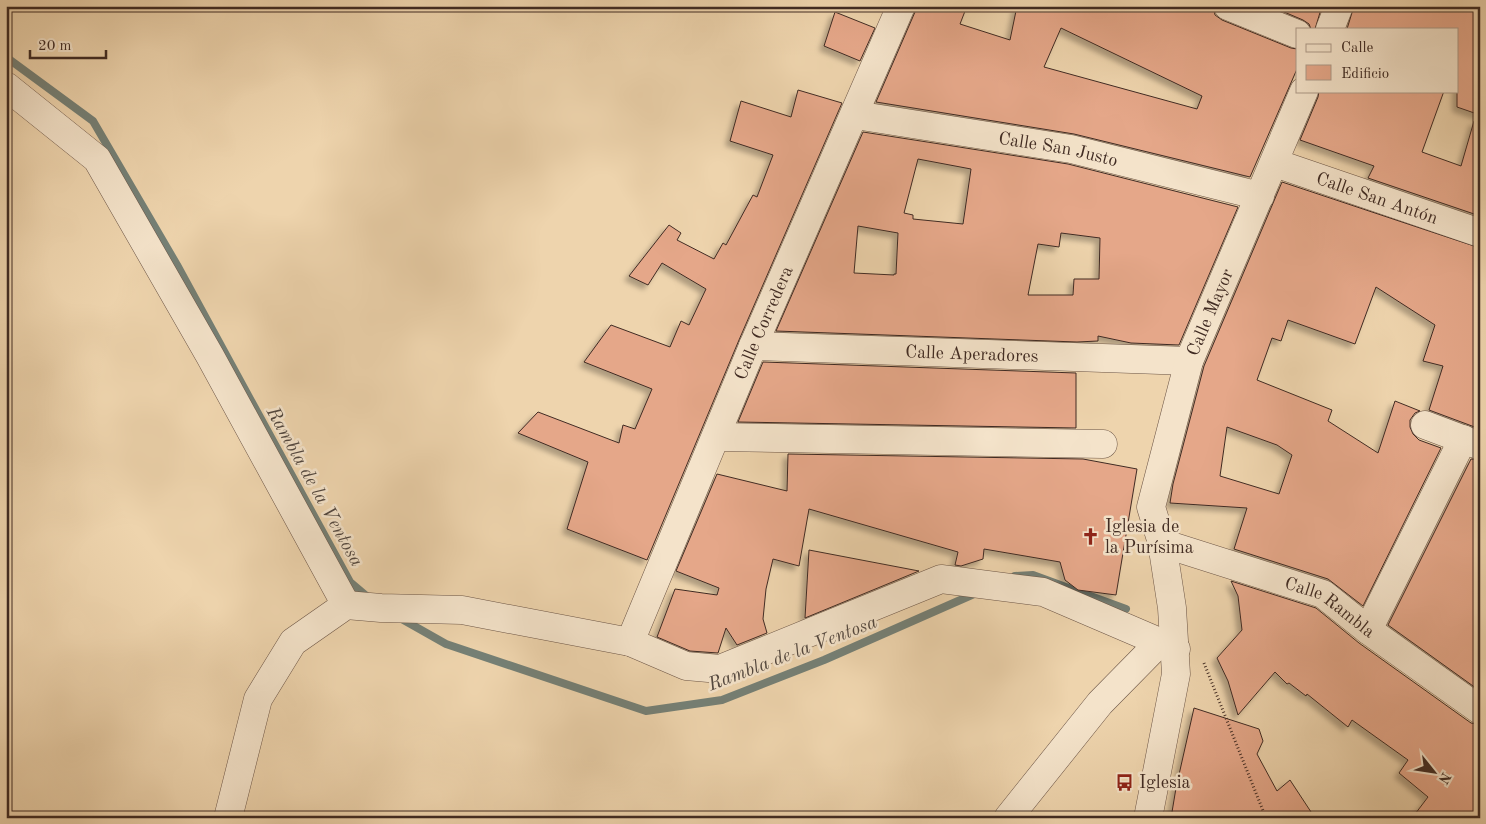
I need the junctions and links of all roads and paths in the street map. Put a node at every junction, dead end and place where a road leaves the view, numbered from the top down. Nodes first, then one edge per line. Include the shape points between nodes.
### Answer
1 (901, 6) edge
2 (1228, 6) edge
3 (1339, 6) edge
4 (1330, 28) edge
5 (1296, 34) edge
6 (6, 86) edge
7 (1304, 92) edge
8 (855, 115) junction
9 (1275, 163) junction
10 (1260, 196) junction
11 (1480, 233) edge
12 (753, 346) junction
13 (1189, 361) junction
14 (1425, 426) dead end
15 (716, 437) junction
16 (1471, 442) edge
17 (1103, 444) dead end
18 (1162, 543) junction
19 (346, 605) junction
20 (1368, 630) junction
21 (630, 642) junction
22 (1167, 646) junction
23 (1480, 710) edge
24 (228, 818) edge
25 (1008, 818) edge
26 (1148, 818) edge
27 (1266, 818) edge

1 - 8 street, Calle Corredera
2 - 5 street
3 - 4 street
6 - 19 street via 97,159 210,356
7 - 9 street, Calle Mayor
8 - 10 street, Calle San Justo via 1071,149
8 - 12 street, Calle Corredera
9 - 10 street, Calle Mayor
9 - 11 street, Calle San Antón
10 - 13 street, Calle Mayor
12 - 13 street, Calle Aperadores
12 - 15 street, Calle Corredera
13 - 18 street, Calle Mayor via 1151,507
14 - 16 street
15 - 17 street
15 - 21 street, Calle Corredera
16 - 20 street
18 - 20 street, Calle Rambla via 1324,594
18 - 22 street, Calle Mayor via 1172,608
19 - 21 street via 462,610
19 - 24 street via 293,642 258,699
20 - 23 street, Calle Rambla
21 - 22 street via 686,666 720,669 941,579 1043,592
22 - 25 street via 1100,703
22 - 26 street, Calle Mayor via 1176,674
22 - 27 path via 1203,660

